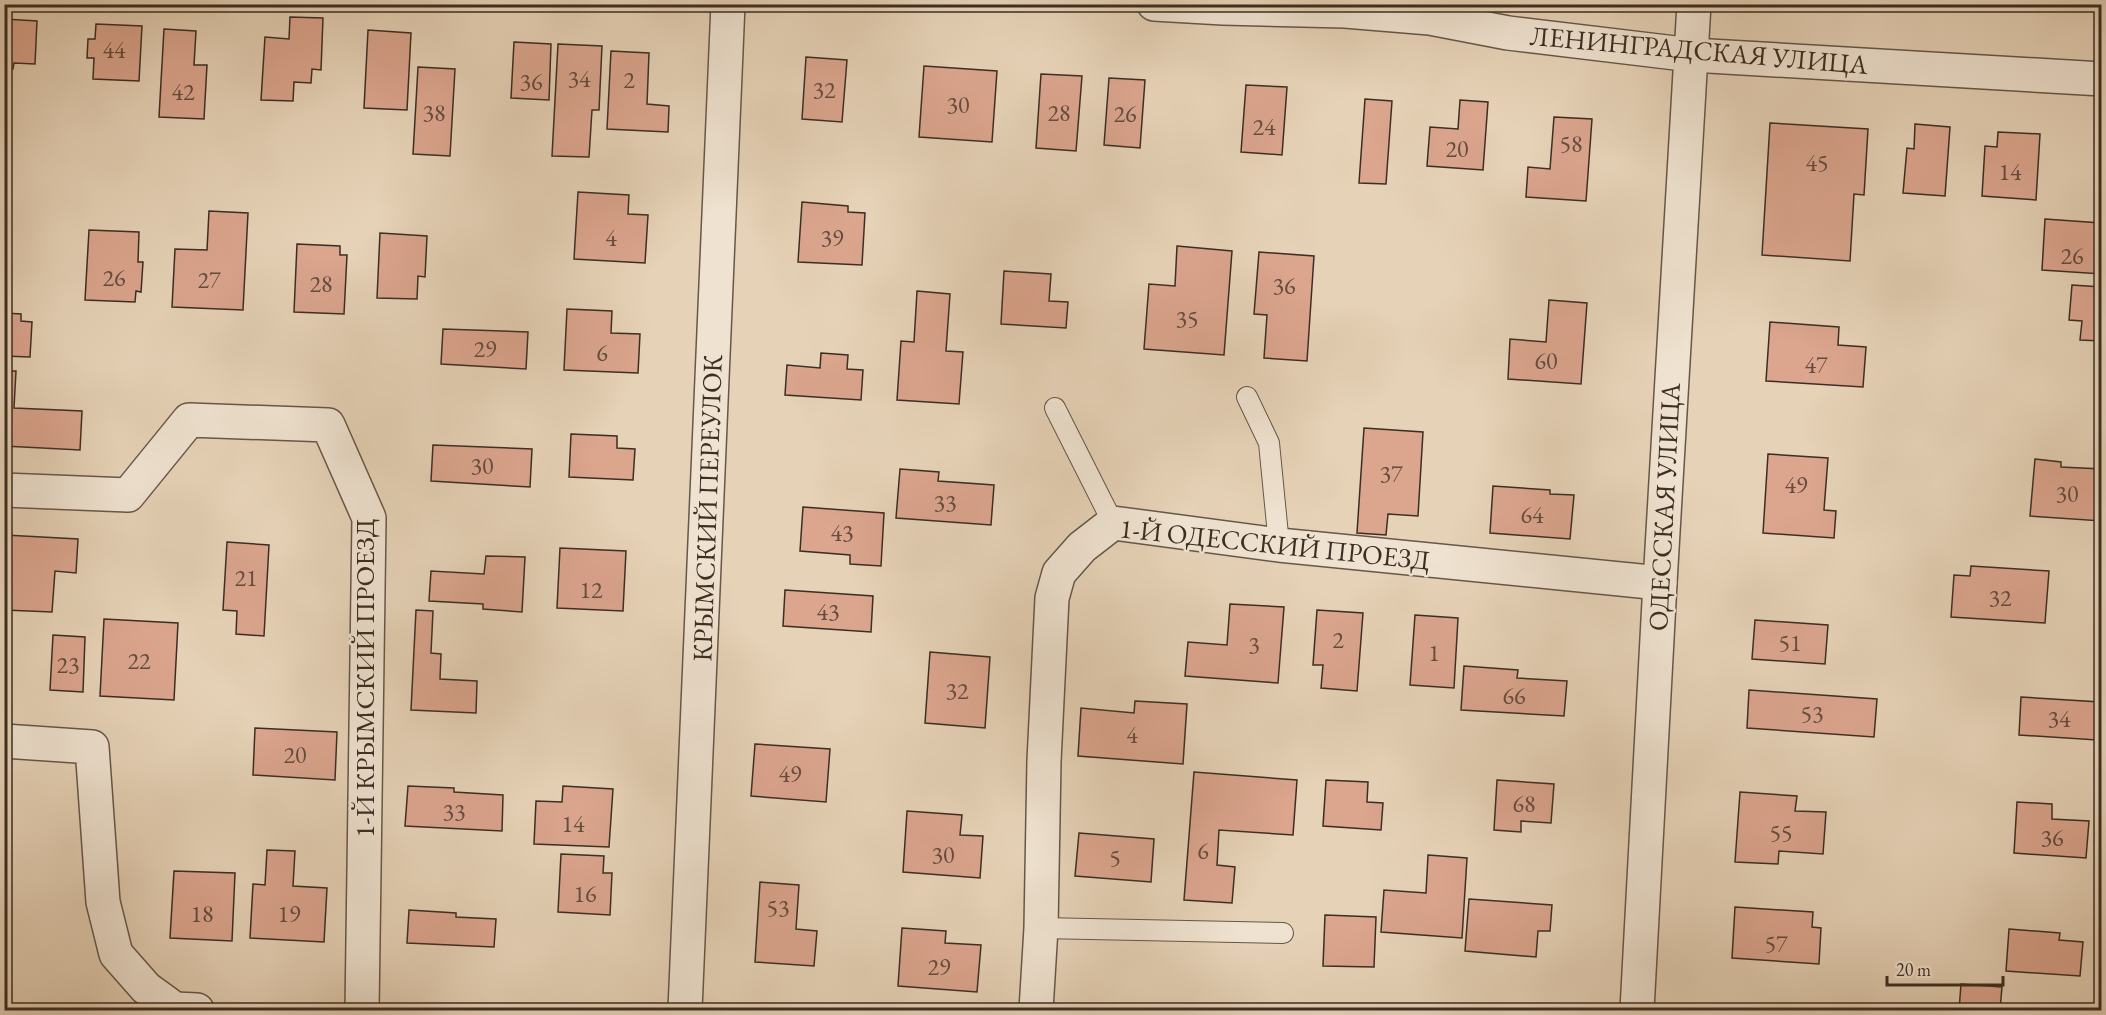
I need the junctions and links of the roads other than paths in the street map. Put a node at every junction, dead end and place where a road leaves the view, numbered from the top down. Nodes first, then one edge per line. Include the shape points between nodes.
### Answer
1 (728, 4) edge
2 (1154, 4) edge
3 (1694, 4) edge
4 (1692, 55) junction
5 (2102, 79) edge
6 (1247, 398) dead end
7 (1055, 408) dead end
8 (4, 490) edge
9 (1113, 523) junction
10 (1279, 545) junction
11 (1659, 583) junction
12 (4, 741) edge
13 (1041, 927) junction
14 (1283, 933) dead end
15 (186, 1010) edge
16 (362, 1011) edge
17 (685, 1011) edge
18 (1036, 1011) edge
19 (1637, 1011) edge

1 - 17 street, КРЫМСКИЙ ПЕРЕУЛОК
2 - 4 street, ЛЕНИНГРАДСКАЯ УЛИЦА via 1430,18 1509,33
3 - 4 street, ОДЕССКАЯ УЛИЦА
4 - 5 street, ЛЕНИНГРАДСКАЯ УЛИЦА
4 - 11 street, ОДЕССКАЯ УЛИЦА
6 - 10 lane via 1269,444
7 - 9 lane
8 - 16 street, 1-Й КРЫМСКИЙ ПРОЕЗД via 128,495 189,420 328,425 369,519
9 - 10 street, 1-Й ОДЕССКИЙ ПРОЕЗД
9 - 13 street, 1-Й ОДЕССКИЙ ПРОЕЗД via 1082,547 1059,573 1052,598
10 - 11 street, 1-Й ОДЕССКИЙ ПРОЕЗД
11 - 19 street, ОДЕССКАЯ УЛИЦА
12 - 15 street via 92,747 103,902 116,954 146,988
13 - 14 lane
13 - 18 street, 1-Й ОДЕССКИЙ ПРОЕЗД

